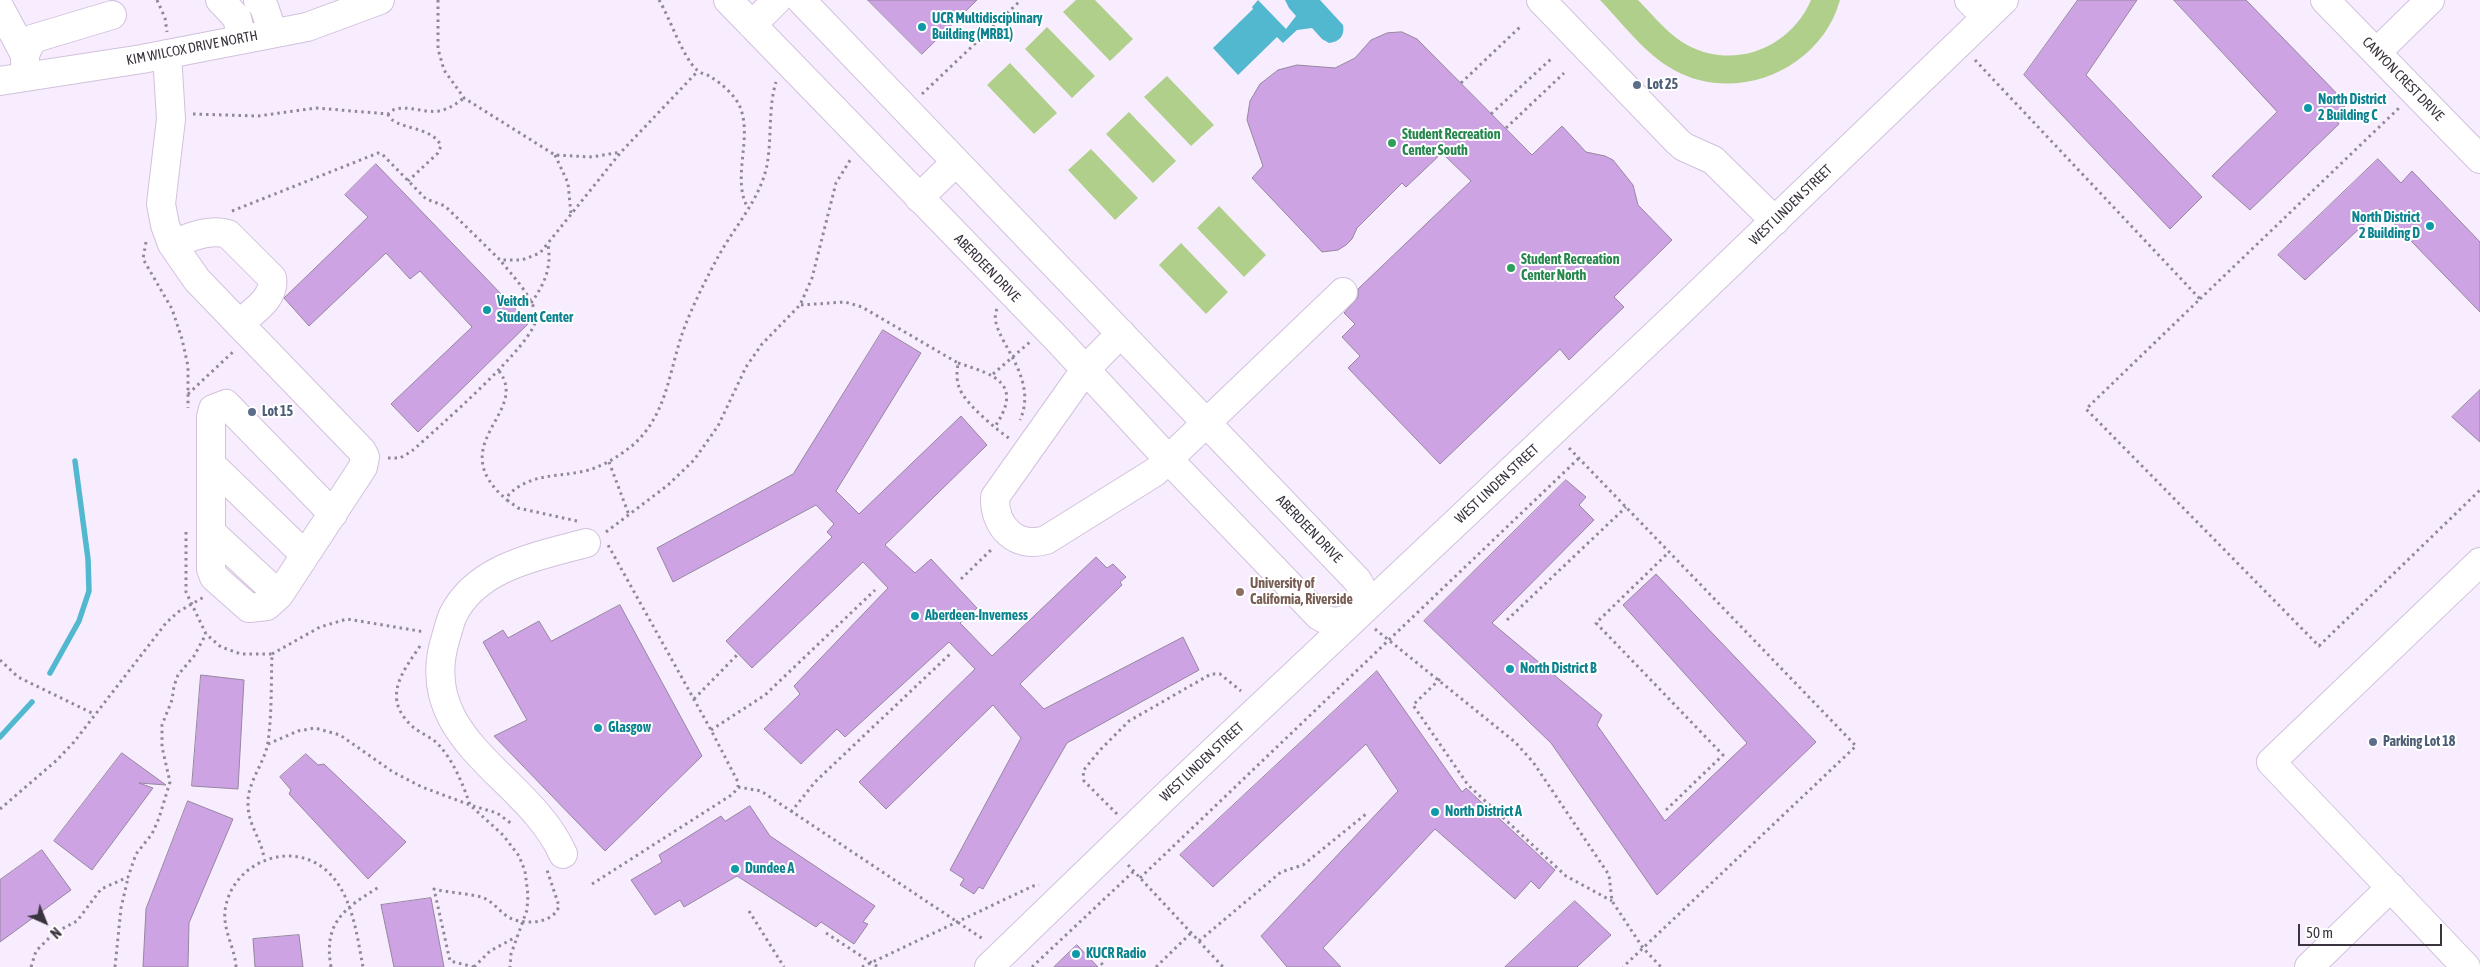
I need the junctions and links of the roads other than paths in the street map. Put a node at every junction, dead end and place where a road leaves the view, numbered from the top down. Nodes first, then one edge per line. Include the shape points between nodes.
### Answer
1 (258, 0) edge
2 (380, 0) edge
3 (728, 0) edge
4 (777, 0) edge
5 (801, 0) edge
6 (1541, 0) edge
7 (2325, 0) edge
8 (2430, 0) edge
9 (223, 3) edge
10 (1986, 6) edge
11 (0, 8) edge
12 (112, 15) dead end
13 (752, 25) junction
14 (272, 34) junction
15 (242, 39) junction
16 (167, 42) junction
17 (2377, 52) junction
18 (17, 71) edge
19 (2480, 159) edge
20 (956, 162) junction
21 (919, 198) junction
22 (1775, 221) junction
23 (172, 244) junction
24 (1343, 292) dead end
25 (239, 324) junction
26 (1121, 333) junction
27 (1085, 370) junction
28 (1206, 422) junction
29 (1169, 460) junction
30 (213, 466) junction
31 (333, 514) junction
32 (212, 533) junction
33 (594, 536) road end
34 (305, 555) junction
35 (2480, 562) edge
36 (279, 596) junction
37 (1357, 615) junction
38 (564, 854) dead end
39 (2390, 887) junction
40 (989, 967) edge
41 (2309, 967) edge
42 (2466, 967) edge

1 - 14 street via 264,7
2 - 14 street, KIM WILCOX DRIVE NORTH via 308,27
3 - 13 street, ABERDEEN DRIVE
4 - 13 street
5 - 20 street, ABERDEEN DRIVE
6 - 22 street via 1678,142 1713,160
7 - 17 street, CANYON CREST DRIVE
8 - 17 street
9 - 15 street via 237,18
10 - 22 street, WEST LINDEN STREET via 1959,43
11 - 18 street
12 - 18 street via 32,39
13 - 21 street, ABERDEEN DRIVE
14 - 15 street, KIM WILCOX DRIVE NORTH
15 - 16 street, KIM WILCOX DRIVE NORTH
16 - 18 street, KIM WILCOX DRIVE NORTH
16 - 23 street via 171,118 161,204
17 - 19 street, CANYON CREST DRIVE
20 - 21 street
20 - 26 street, ABERDEEN DRIVE
21 - 27 street, ABERDEEN DRIVE
22 - 37 street, WEST LINDEN STREET
23 - 25 street via 197,280
23 - 25 street via 200,234 222,232 235,239 272,278 273,290 269,297
24 - 28 street
25 - 31 street via 362,451 363,467
26 - 27 street
26 - 28 street, ABERDEEN DRIVE
27 - 29 street, ABERDEEN DRIVE
27 - 29 street via 1016,440 995,497 995,510 1008,532 1022,542 1033,544 1055,535
28 - 29 street
28 - 37 street, ABERDEEN DRIVE via 1357,580 1363,588
29 - 37 street, ABERDEEN DRIVE via 1319,616 1339,623
30 - 31 street via 211,417 213,409 226,404
30 - 32 street
30 - 34 street
31 - 34 street
32 - 36 street
32 - 36 street via 211,569 214,577 249,608 267,606
33 - 38 street via 525,560 484,580 453,615 439,672 453,723 544,822 557,838
34 - 36 street
35 - 39 street via 2271,762
37 - 40 street, WEST LINDEN STREET
39 - 41 street
39 - 42 street

